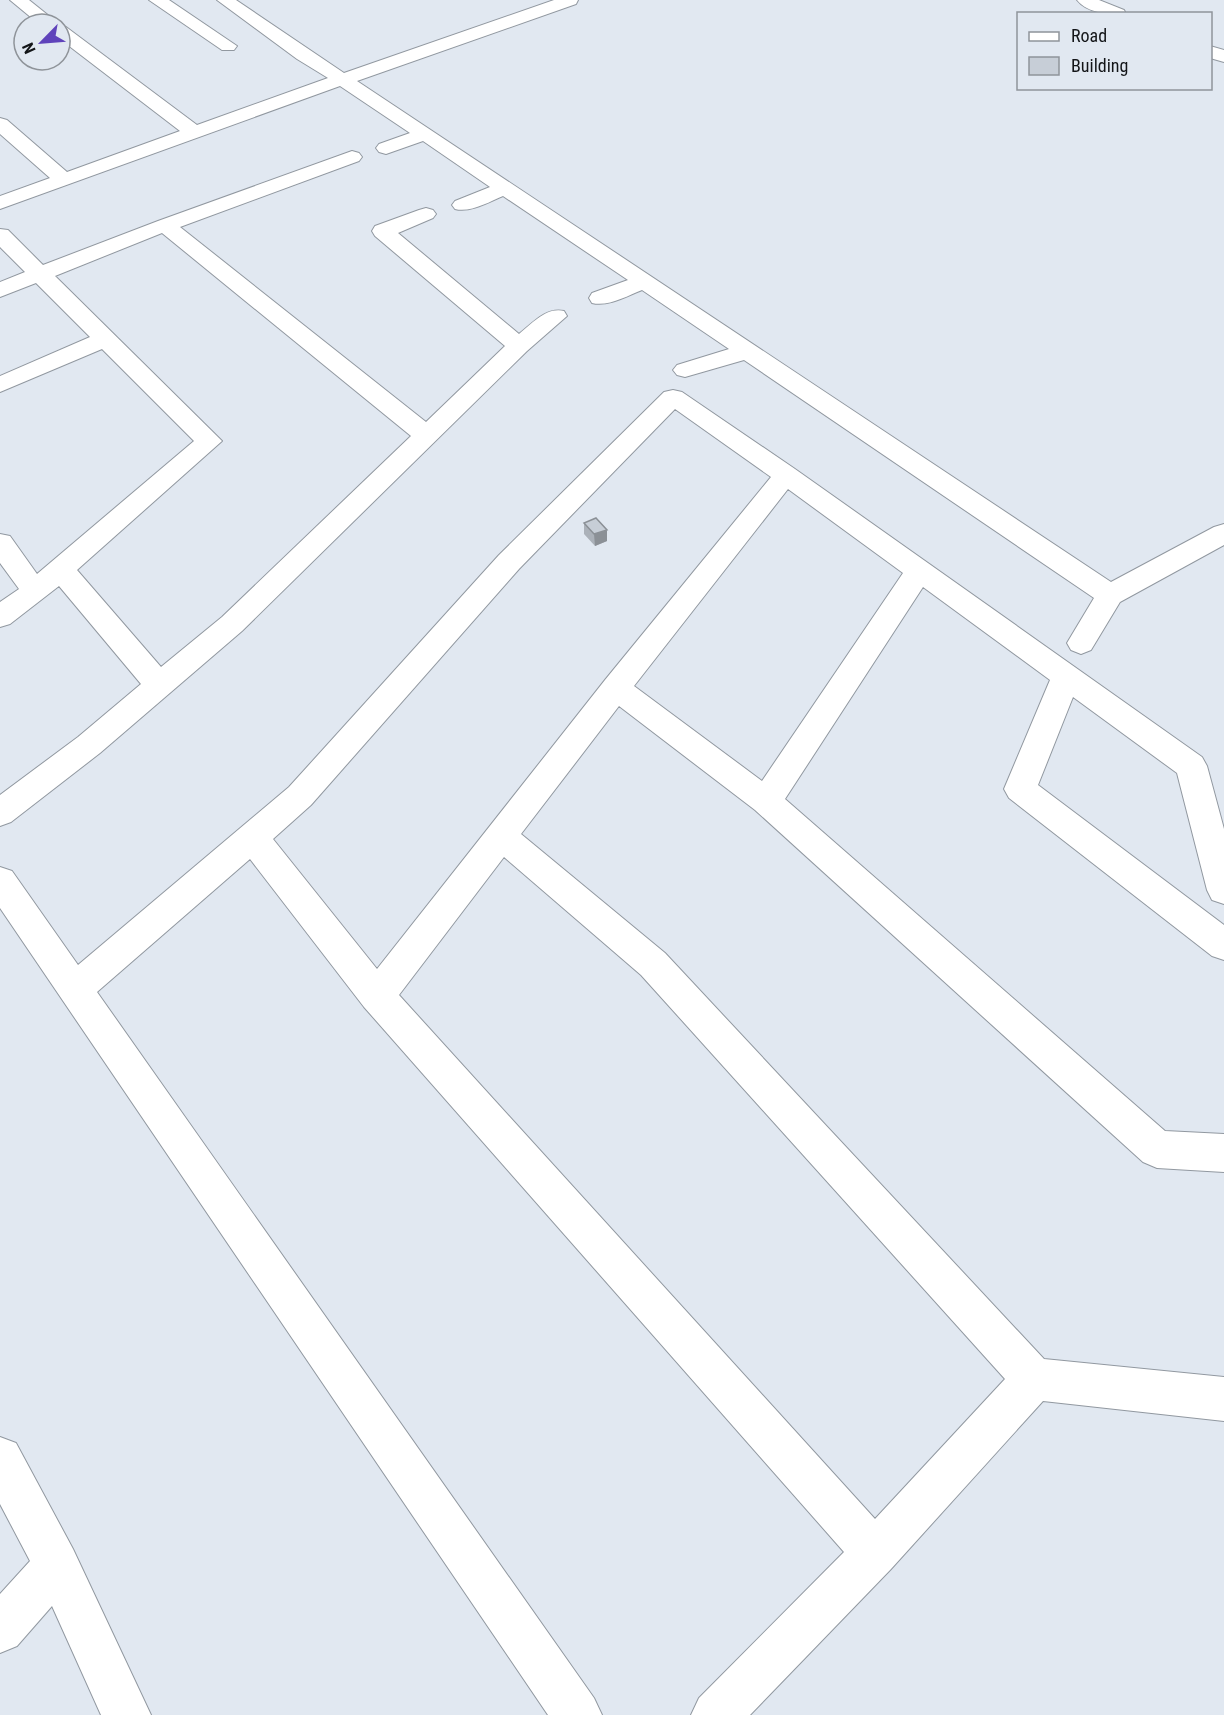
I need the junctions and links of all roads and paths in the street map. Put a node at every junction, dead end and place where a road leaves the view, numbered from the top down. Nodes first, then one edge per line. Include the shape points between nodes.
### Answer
1 (18, 0) edge
2 (157, 0) edge
3 (225, 0) edge
4 (570, 0) edge
5 (1085, 0) edge
6 (34, 12) edge
7 (1113, 12) edge
8 (72, 40) edge
9 (228, 46) dead end
10 (0, 124) edge
11 (194, 132) junction
12 (425, 134) junction
13 (386, 148) dead end
14 (352, 157) dead end
15 (64, 180) junction
16 (505, 188) junction
17 (0, 203) edge
18 (462, 205) dead end
19 (426, 214) dead end
20 (165, 225) junction
21 (0, 235) edge
22 (41, 273) junction
23 (644, 282) junction
24 (0, 290) edge
25 (600, 297) dead end
26 (556, 316) dead end
27 (106, 338) junction
28 (519, 346) junction
29 (747, 351) junction
30 (685, 370) dead end
31 (0, 385) edge
32 (426, 435) junction
33 (786, 476) junction
34 (1224, 533) edge
35 (0, 543) edge
36 (60, 569) junction
37 (919, 571) junction
38 (35, 591) junction
39 (1110, 595) junction
40 (0, 617) edge
41 (1081, 643) dead end
42 (1066, 676) junction
43 (160, 686) junction
44 (616, 687) junction
45 (766, 801) junction
46 (0, 813) edge
47 (501, 836) junction
48 (252, 837) junction
49 (0, 881) edge
50 (1224, 890) edge
51 (1224, 945) edge
52 (74, 990) junction
53 (377, 996) junction
54 (1224, 1153) edge
55 (1034, 1379) junction
56 (1224, 1400) edge
57 (0, 1459) edge
58 (875, 1553) junction
59 (57, 1565) junction
60 (0, 1629) edge
61 (126, 1715) edge
62 (577, 1715) edge
63 (716, 1715) edge

1 - 6 street
2 - 9 street
3 - 12 street via 265,36
4 - 11 street
5 - 7 street
8 - 11 street
10 - 15 street
11 - 15 street
12 - 13 street
12 - 16 street
14 - 20 street
15 - 17 street
16 - 18 street
16 - 23 street
19 - 28 street via 383,231
20 - 22 street
20 - 32 street
21 - 22 street
22 - 24 street
22 - 27 street
23 - 25 street
23 - 29 street
26 - 28 street
27 - 31 street
27 - 36 street via 209,441
28 - 32 street
29 - 30 street
29 - 39 street
32 - 43 street via 232,624
33 - 37 street
33 - 44 street
33 - 48 street via 673,397 509,562 300,796
34 - 39 street
35 - 38 street
36 - 38 street
36 - 43 street
37 - 42 street
37 - 45 street
38 - 40 street
39 - 41 street
42 - 50 street via 1191,766
42 - 51 street via 1020,789
43 - 46 street
44 - 45 street
44 - 47 street
45 - 54 street via 1156,1149
47 - 53 street
47 - 55 street via 653,964
48 - 52 street
48 - 53 street
49 - 52 street
52 - 62 street
53 - 58 street
55 - 56 street
55 - 58 street
57 - 59 street
58 - 63 street
59 - 60 street
59 - 61 street

